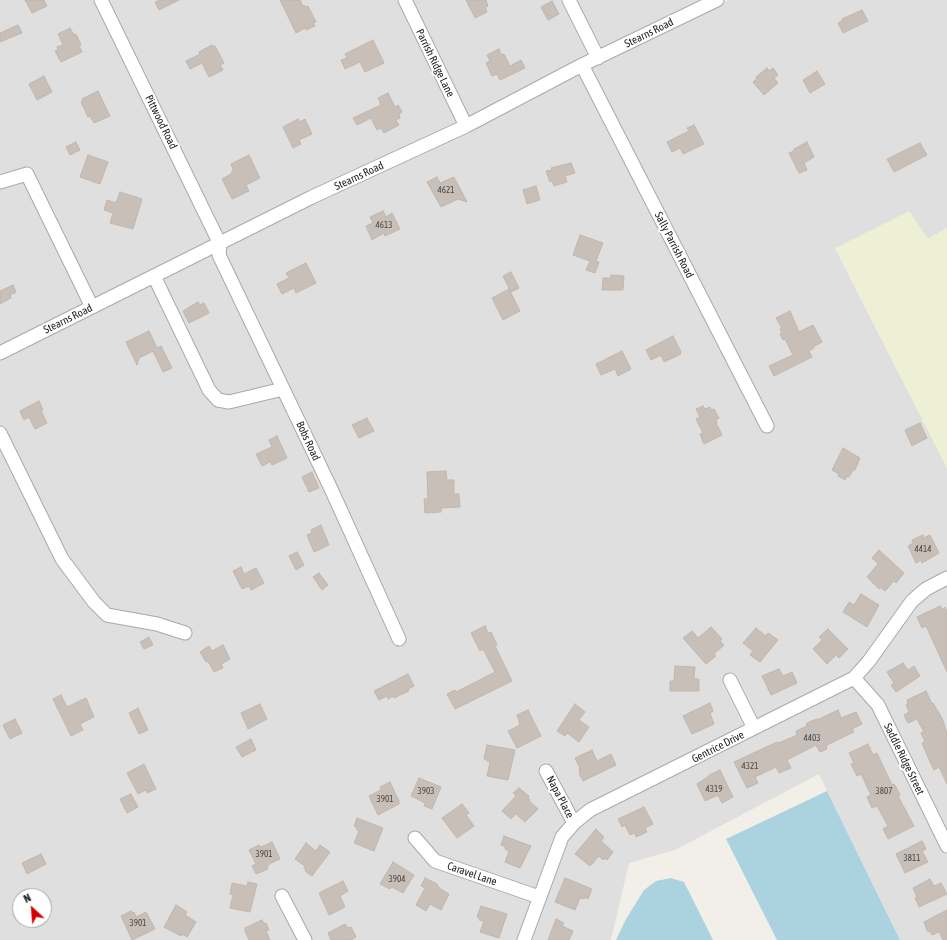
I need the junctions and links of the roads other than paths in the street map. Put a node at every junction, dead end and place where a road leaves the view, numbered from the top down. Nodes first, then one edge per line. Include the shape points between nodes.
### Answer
1 (101, 0) edge
2 (405, 0) edge
3 (569, 0) edge
4 (717, 0) edge
5 (598, 58) junction
6 (582, 65) junction
7 (466, 126) junction
8 (0, 182) edge
9 (220, 244) junction
10 (154, 276) junction
11 (92, 307) junction
12 (0, 353) edge
13 (283, 389) junction
14 (767, 426) dead end
15 (0, 433) edge
16 (947, 578) edge
17 (185, 633) dead end
18 (399, 639) dead end
19 (854, 678) junction
20 (730, 680) dead end
21 (754, 728) junction
22 (546, 772) dead end
23 (574, 822) junction
24 (415, 838) dead end
25 (947, 846) edge
26 (282, 896) dead end
27 (539, 897) junction
28 (305, 940) edge
29 (524, 940) edge

1 - 9 street, Pittwood Road
2 - 7 street, Parrish Ridge Lane
3 - 5 street
4 - 5 street, Stearns Road
5 - 6 street, Stearns Road
6 - 7 street, Stearns Road
6 - 14 street, Sally Parrish Road
7 - 9 street, Stearns Road via 312,197
8 - 11 street via 27,174
9 - 10 street, Stearns Road
9 - 13 street, Bobs Road via 220,255
10 - 11 street, Stearns Road
10 - 13 street via 209,390 218,400 229,402
11 - 12 street, Stearns Road
13 - 18 street, Bobs Road
15 - 17 street via 62,558 94,602 107,615 157,624
16 - 19 street, Gentrice Drive via 926,589 912,601
19 - 21 street, Gentrice Drive
19 - 25 street, Saddle Ridge Street via 878,705
20 - 21 street
21 - 23 street, Gentrice Drive via 590,810
22 - 23 street, Napa Place
23 - 27 street, Gentrice Drive via 562,837
24 - 27 street, Caravel Lane via 435,861
26 - 28 street
27 - 29 street, Gentrice Drive

